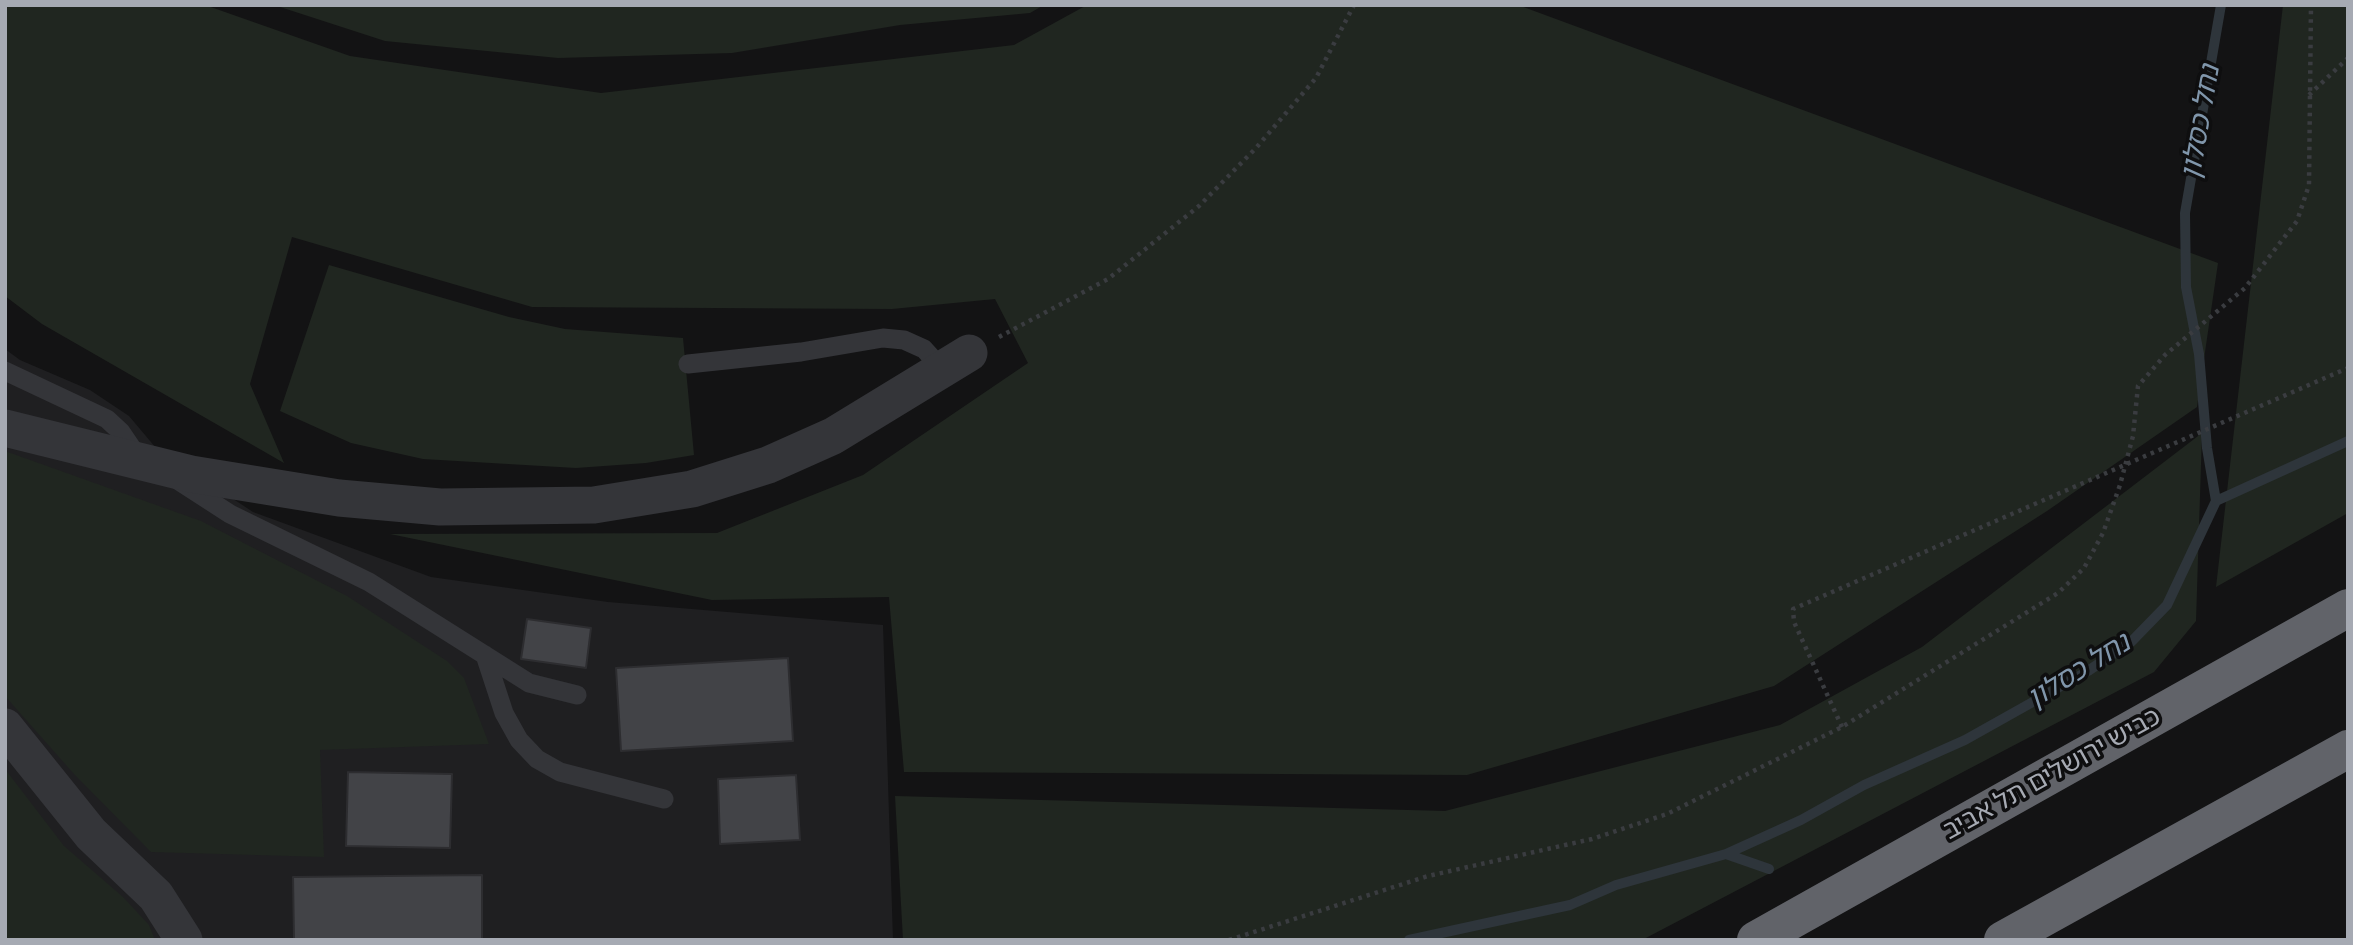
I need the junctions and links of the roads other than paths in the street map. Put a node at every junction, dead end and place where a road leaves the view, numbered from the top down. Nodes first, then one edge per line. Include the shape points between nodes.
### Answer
1 (956, 361) joint
2 (688, 364) dead end
3 (5, 371) edge
4 (5, 428) edge
5 (150, 465) junction
6 (2348, 608) edge
7 (485, 655) junction
8 (577, 695) dead end
9 (5, 727) edge
10 (2348, 749) edge
11 (664, 799) dead end
12 (184, 940) edge
13 (1756, 940) edge
14 (2003, 940) edge

1 - 2 lane via 904,340 883,338
1 - 5 street via 862,420 802,451 732,477 647,499 542,508 440,507 289,492
3 - 5 lane via 107,419
4 - 5 street
5 - 7 lane via 230,514 369,582
6 - 13 highway, כביש ירושלים תל אביב
7 - 8 lane via 529,683
7 - 11 lane via 504,713 519,740 537,759 560,772
9 - 12 street via 91,834 156,896
10 - 14 highway

